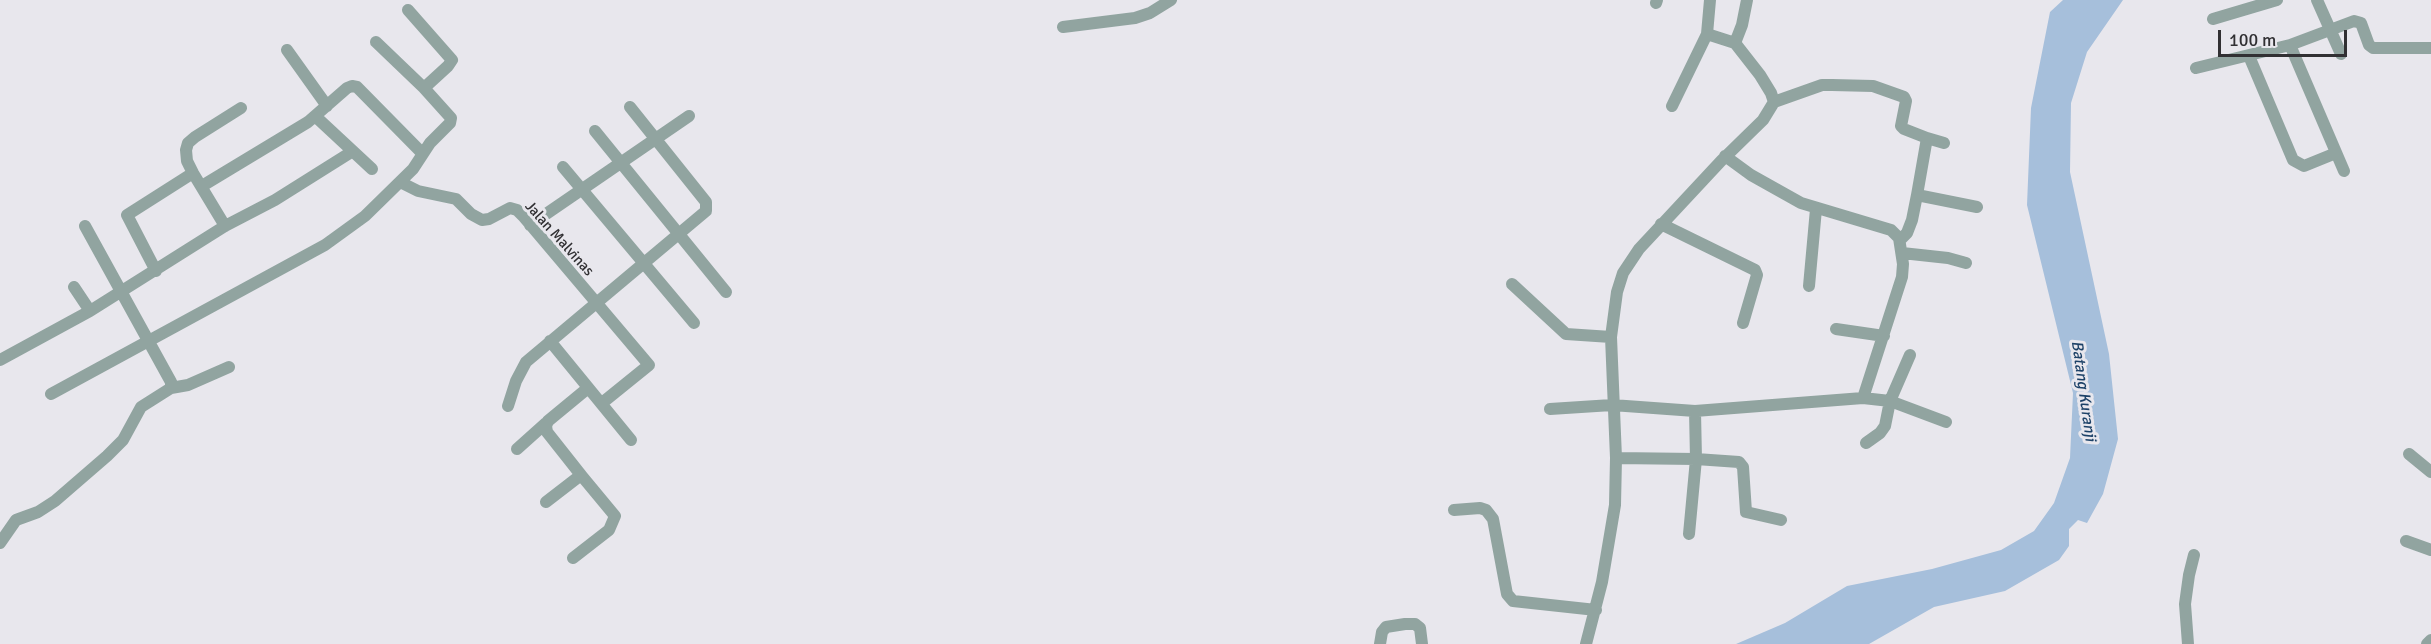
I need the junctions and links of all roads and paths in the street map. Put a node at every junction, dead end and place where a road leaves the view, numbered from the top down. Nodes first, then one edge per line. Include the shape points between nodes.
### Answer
1 (1171, 0) edge
2 (1710, 0) edge
3 (1747, 0) edge
4 (2277, 0) edge
5 (2317, 0) edge
6 (408, 10) dead end
7 (2213, 19) dead end
8 (1063, 27) dead end
9 (2330, 29) junction
10 (1707, 34) junction
11 (376, 42) dead end
12 (1735, 43) junction
13 (2290, 45) junction
14 (2431, 48) edge
15 (287, 50) dead end
16 (2341, 54) dead end
17 (2249, 56) junction
18 (2196, 68) dead end
19 (424, 88) junction
20 (1774, 102) junction
21 (327, 106) junction
22 (1672, 106) dead end
23 (630, 107) dead end
24 (241, 108) dead end
25 (315, 116) junction
26 (689, 116) dead end
27 (595, 131) dead end
28 (1928, 138) junction
29 (655, 140) junction
30 (1944, 143) dead end
31 (353, 151) junction
32 (423, 153) junction
33 (2336, 153) junction
34 (1725, 156) junction
35 (621, 163) junction
36 (562, 167) dead end
37 (372, 169) dead end
38 (2344, 171) dead end
39 (193, 173) junction
40 (400, 182) junction
41 (202, 186) junction
42 (580, 191) junction
43 (1917, 195) junction
44 (1977, 207) dead end
45 (1816, 209) junction
46 (1661, 224) junction
47 (530, 225) junction
48 (85, 226) dead end
49 (225, 226) junction
50 (678, 235) junction
51 (1901, 247) junction
52 (645, 263) junction
53 (1966, 263) dead end
54 (156, 271) junction
55 (1512, 284) dead end
56 (1809, 286) dead end
57 (74, 287) dead end
58 (726, 291) dead end
59 (122, 292) junction
60 (596, 302) junction
61 (90, 311) junction
62 (694, 323) dead end
63 (1743, 323) dead end
64 (1836, 329) dead end
65 (1884, 336) junction
66 (1611, 337) junction
67 (550, 340) junction
68 (150, 342) junction
69 (1910, 355) dead end
70 (0, 360) edge
71 (229, 367) dead end
72 (171, 388) junction
73 (588, 388) junction
74 (51, 394) dead end
75 (1863, 398) junction
76 (1890, 401) junction
77 (602, 403) junction
78 (1612, 405) junction
79 (508, 406) dead end
80 (1550, 409) dead end
81 (1695, 411) junction
82 (1946, 422) dead end
83 (546, 423) junction
84 (631, 440) dead end
85 (1866, 443) dead end
86 (517, 449) dead end
87 (2409, 454) dead end
88 (1616, 458) junction
89 (1696, 459) junction
90 (2431, 472) edge
91 (581, 475) junction
92 (546, 502) dead end
93 (1454, 510) dead end
94 (1780, 520) dead end
95 (1689, 534) dead end
96 (2406, 541) dead end
97 (0, 543) edge
98 (2431, 550) edge
99 (2194, 555) dead end
100 (573, 558) dead end
101 (1596, 610) junction
102 (2431, 640) edge
103 (1380, 644) edge
104 (1422, 644) edge
105 (1586, 644) edge
106 (2188, 644) edge
107 (2427, 644) edge

1 - 8 street via 1135,18
2 - 10 street
3 - 12 street
4 - 7 street
5 - 9 street
6 - 19 street via 452,60
9 - 13 street
9 - 14 street via 2357,21 2373,48
9 - 16 street
10 - 12 street
10 - 22 street
11 - 19 street
12 - 20 street via 1760,75
13 - 17 street
13 - 33 street
15 - 21 street
17 - 18 street
17 - 33 street via 2293,160 2304,166
19 - 32 street via 451,120
20 - 28 street via 1822,86 1873,86 1904,97 1900,126
20 - 34 street via 1763,120
21 - 25 street
21 - 32 street via 347,88 357,87
23 - 29 street
24 - 39 street via 188,143 186,155
25 - 31 street
25 - 41 street
26 - 29 street
27 - 35 street
28 - 30 street
28 - 43 street
29 - 35 street
29 - 50 street via 706,202 706,211
31 - 37 street
31 - 49 street
32 - 40 street
33 - 38 street
34 - 45 street
34 - 46 street
35 - 42 street
35 - 50 street
36 - 42 street
39 - 41 street
39 - 54 street via 127,215
40 - 47 street, Jalan Malvinas via 418,191 456,199 482,220 503,210 517,210
40 - 68 street via 365,216 325,245
41 - 49 street
42 - 47 street
42 - 52 street
43 - 44 street
43 - 51 street
45 - 51 street via 1891,230
45 - 56 street
46 - 63 street via 1755,270 1757,275
46 - 66 street via 1623,273 1614,304
47 - 60 street, Jalan Malvinas
48 - 59 street
49 - 54 street
50 - 52 street
50 - 58 street
51 - 53 street
51 - 65 street via 1902,277
52 - 60 street
52 - 62 street
54 - 59 street
55 - 66 street via 1566,334
57 - 61 street
59 - 61 street
59 - 68 street
60 - 67 street
60 - 77 street, Jalan Malvinas via 649,365
61 - 70 street
64 - 65 street
65 - 75 street
66 - 78 street
67 - 73 street
67 - 79 street via 521,370
68 - 72 street
68 - 74 street
69 - 76 street
71 - 72 street via 188,386
72 - 97 street via 141,407 123,440 107,456 55,501 16,520
73 - 77 street
73 - 83 street
75 - 76 street
75 - 81 street
76 - 82 street
76 - 85 street via 1885,426
77 - 84 street
78 - 80 street
78 - 81 street
78 - 88 street
81 - 89 street
83 - 86 street
83 - 91 street via 548,432
87 - 90 street
88 - 89 street
88 - 101 street via 1615,505
89 - 94 street via 1739,462 1743,467 1746,512
89 - 95 street
91 - 92 street
91 - 100 street via 615,516 609,530
93 - 101 street via 1480,508 1493,519 1507,594 1512,601
96 - 98 street
99 - 106 street via 2186,604
101 - 105 street
102 - 107 street
103 - 104 street via 1386,627 1415,624 1420,628

